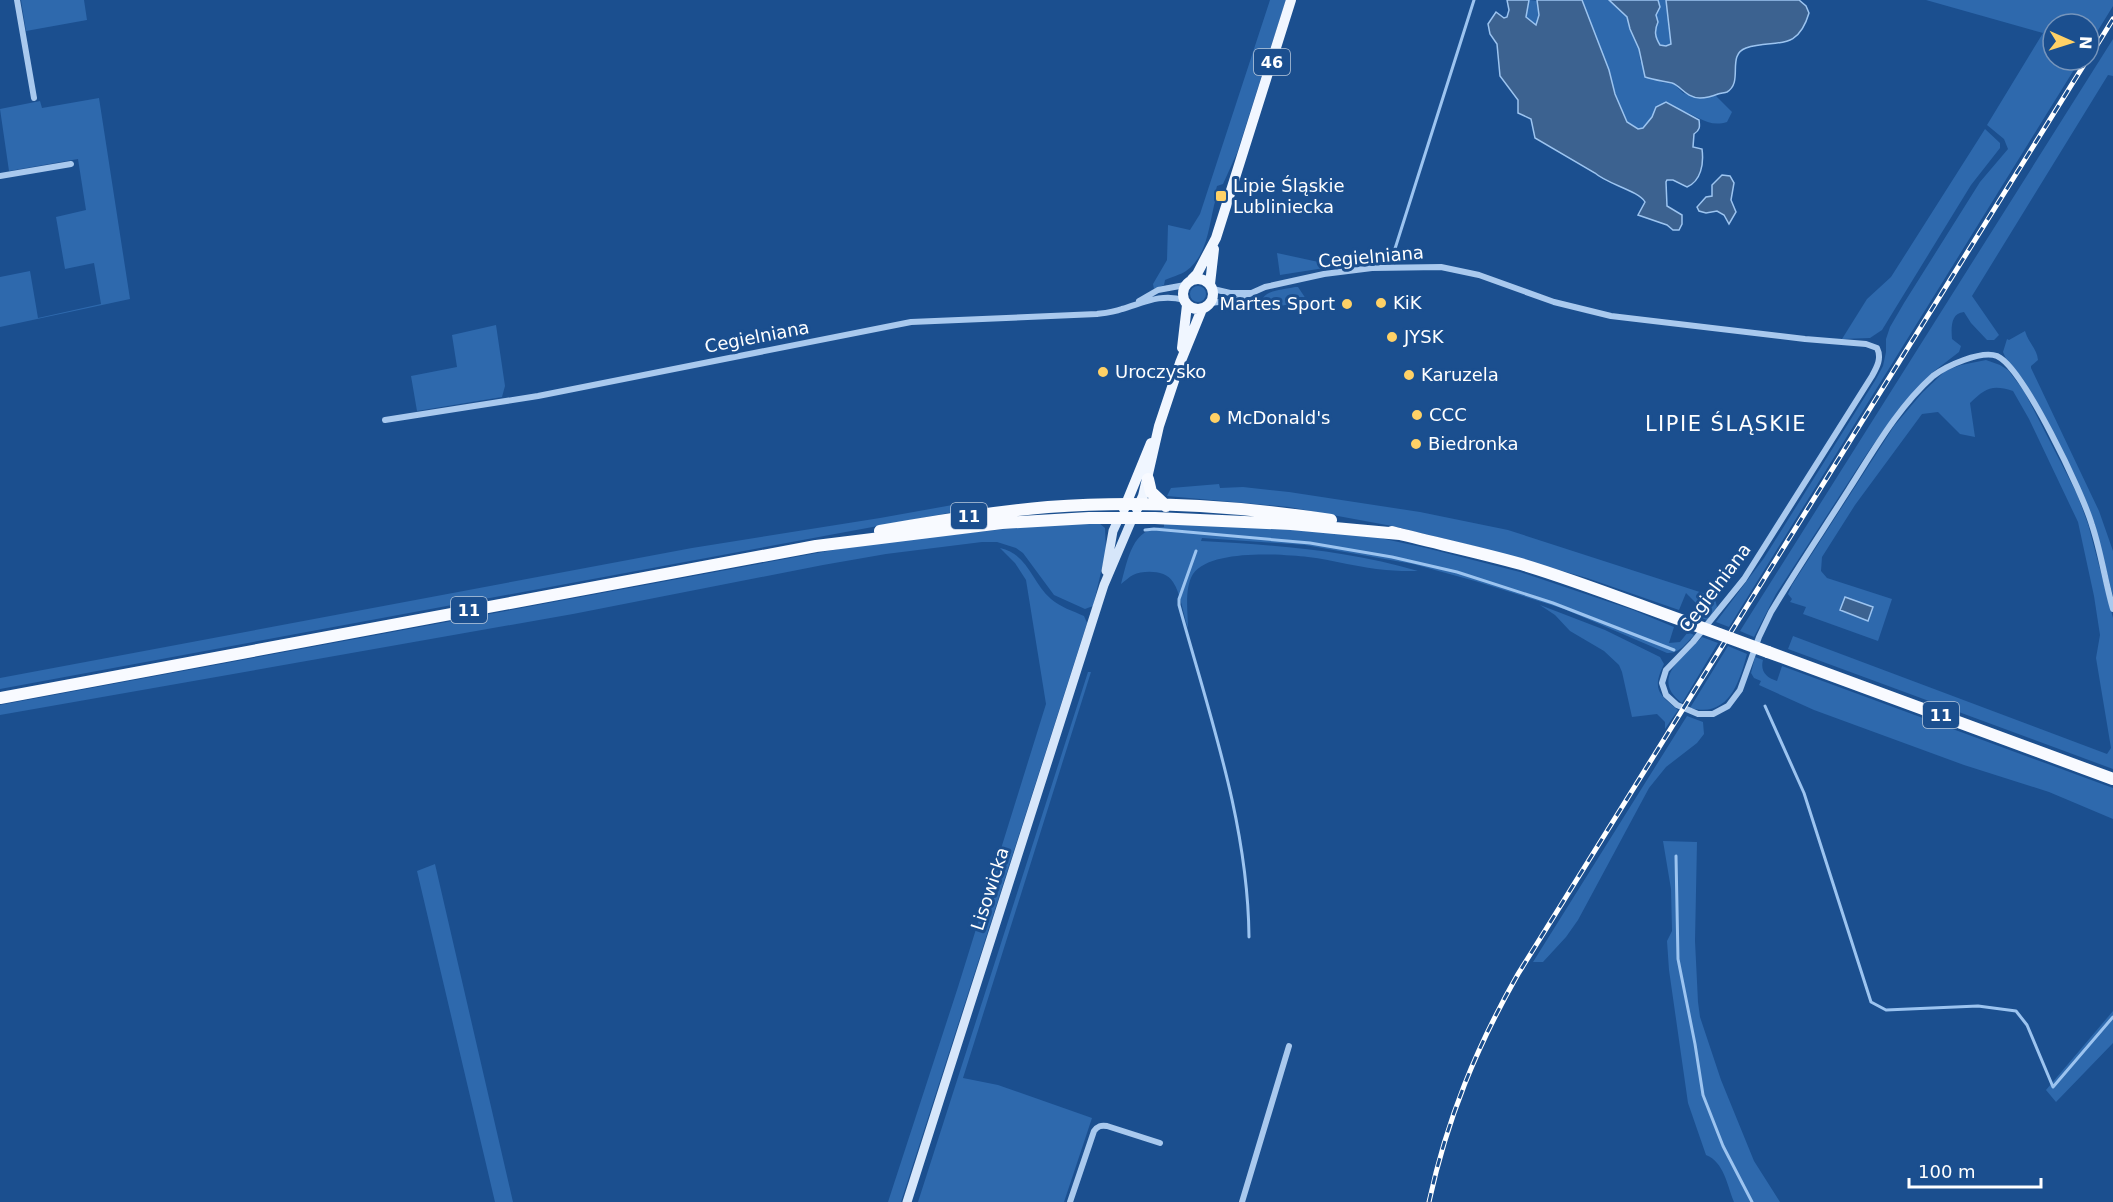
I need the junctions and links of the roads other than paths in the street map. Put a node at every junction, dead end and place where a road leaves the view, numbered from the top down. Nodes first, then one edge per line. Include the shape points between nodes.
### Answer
1 (17, 0) edge
2 (1291, 0) edge
3 (34, 99) dead end
4 (71, 164) dead end
5 (0, 176) edge
6 (1216, 238) junction
7 (1189, 282) junction
8 (1211, 287) junction
9 (1250, 293) junction
10 (1136, 303) junction
11 (1185, 303) junction
12 (1206, 306) junction
13 (1180, 363) junction
14 (385, 420) dead end
15 (1159, 426) junction
16 (1148, 479) junction
17 (1139, 505) junction
18 (1126, 506) junction
19 (1166, 506) junction
20 (1133, 517) junction
21 (1119, 518) junction
22 (1400, 534) junction
23 (816, 546) junction
24 (1104, 585) junction
25 (2113, 609) edge
26 (0, 698) edge
27 (2113, 779) edge
28 (1289, 1046) dead end
29 (1160, 1143) dead end
30 (907, 1202) edge
31 (1070, 1202) edge
32 (1242, 1202) edge

1 - 3 street
2 - 6 main road, 46
4 - 5 street
6 - 7 main road, 46
6 - 8 main road, 46
7 - 8 main road via 1202,279
7 - 10 street, Cegielniana via 1150,293
7 - 11 main road, 46 via 1182,293
8 - 9 street, Cegielniana via 1230,293
8 - 12 main road, 46 via 1213,298
9 - 12 street, Cegielniana
9 - 25 street, Cegielniana via 1332,273 1441,267 1479,274 1554,302 1611,316 1877,348 1879,362 1872,376 1744,579 1666,670 1662,683 1666,695 1690,712 1707,716 1735,698 1771,612 1888,429 1935,375 1953,364 1981,356 1994,355 2004,362 2040,413 2090,517
10 - 11 street, Cegielniana via 1167,297
10 - 14 street, Cegielniana via 1097,314 911,322 538,396
11 - 12 main road via 1194,309
11 - 13 main road, Lisowicka / 46
12 - 13 main road, Lisowicka / 46
13 - 15 main road, Lisowicka / 46
15 - 16 main road, Lisowicka / 46
15 - 18 main road, Lisowicka / 46
16 - 17 main road, Lisowicka / 46
16 - 19 highway via 1151,492
17 - 18 highway, 11
17 - 19 highway, 11
17 - 20 main road, Lisowicka / 46
18 - 21 main road, Lisowicka / 46
18 - 23 highway, 11 via 994,513 864,534
19 - 22 highway, 11 via 1287,514
20 - 21 highway, 11
20 - 22 highway, 11 via 1291,524
20 - 24 main road, Lisowicka
21 - 23 highway, 11 via 1002,523
21 - 24 main road, Lisowicka
22 - 27 highway, 11, bridge via 1524,565 1617,596
23 - 26 highway, 11
24 - 30 main road, Lisowicka
28 - 32 street
29 - 31 street via 1107,1126 1097,1127

